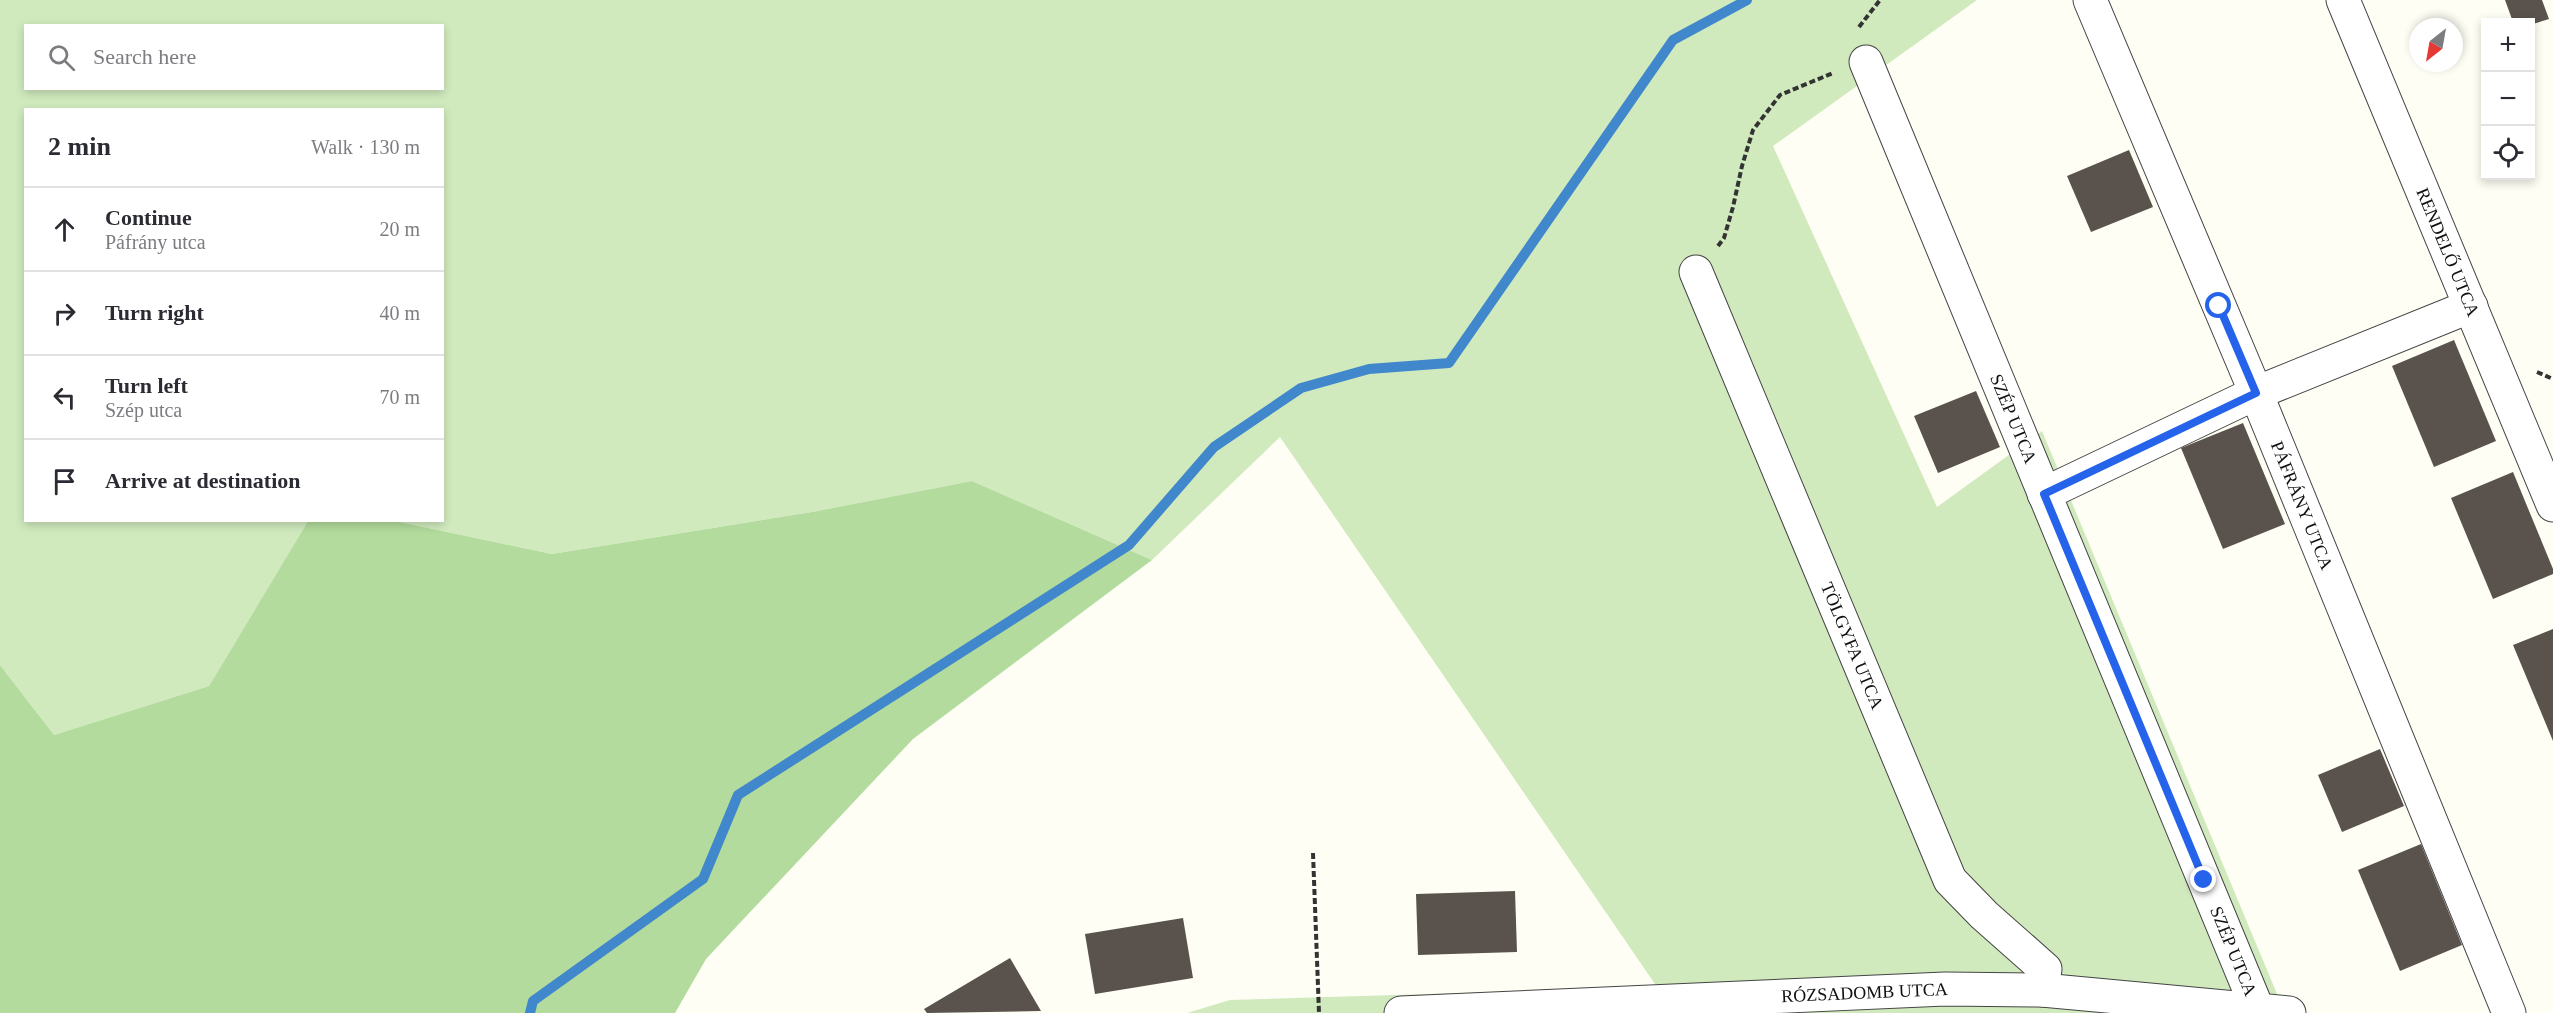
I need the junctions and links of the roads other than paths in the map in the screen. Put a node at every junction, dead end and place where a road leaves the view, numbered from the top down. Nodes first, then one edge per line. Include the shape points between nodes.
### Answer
1 (2090, 0) edge
2 (2343, 0) edge
3 (1866, 62) road end
4 (1696, 272) road end
5 (2471, 306) junction
6 (2256, 393) junction
7 (2044, 494) junction
8 (2553, 505) edge
9 (2042, 990) junction
10 (2257, 1008) junction
11 (1401, 1013) edge
12 (2289, 1013) edge
13 (2509, 1013) edge

1 - 6 street, PÁFRÁNY UTCA
2 - 5 street, RENDELŐ UTCA
3 - 7 street, SZÉP UTCA
4 - 9 street, TÖLGYFA UTCA via 1950,880 2046,969
5 - 6 street
5 - 8 street, RENDELŐ UTCA
6 - 7 street
6 - 13 street, PÁFRÁNY UTCA
7 - 10 street, SZÉP UTCA
9 - 10 street, RÓZSADOMB UTCA
9 - 11 street, RÓZSADOMB UTCA via 1945,989
10 - 12 street, RÓZSADOMB UTCA

